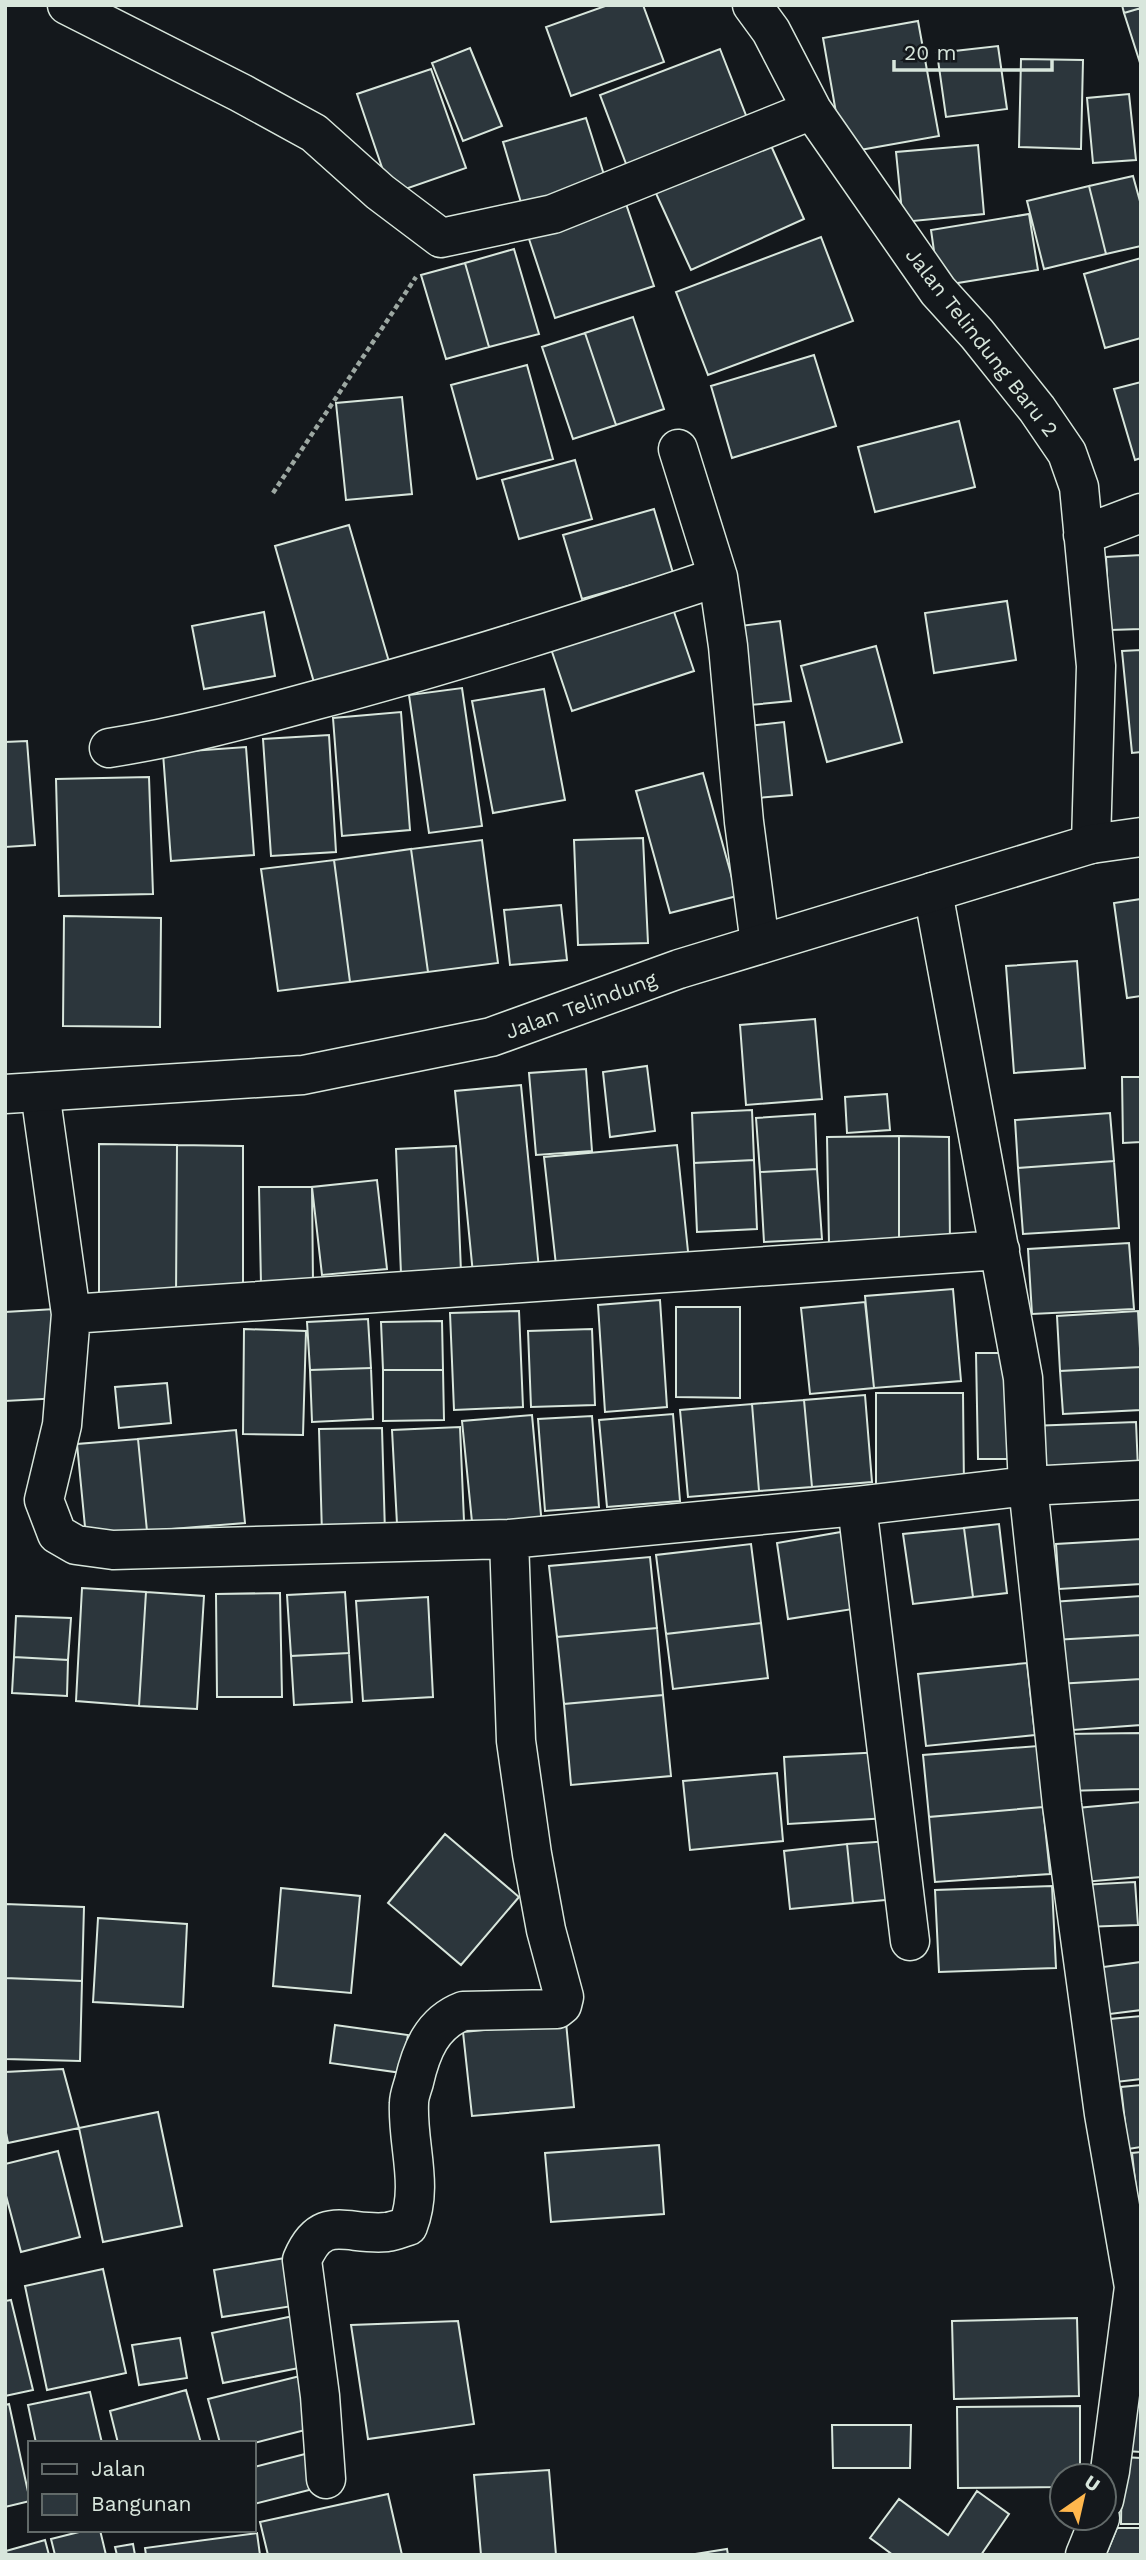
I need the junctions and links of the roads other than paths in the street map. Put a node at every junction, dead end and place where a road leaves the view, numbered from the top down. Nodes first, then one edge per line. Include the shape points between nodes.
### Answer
1 (67, 5) edge
2 (752, 5) edge
3 (812, 110) junction
4 (678, 449) dead end
5 (1141, 513) edge
6 (1083, 535) junction
7 (718, 576) junction
8 (109, 748) dead end
9 (1141, 837) edge
10 (1091, 844) junction
11 (933, 892) junction
12 (760, 944) junction
13 (23, 1093) edge
14 (1000, 1250) junction
15 (71, 1314) junction
16 (1141, 1480) edge
17 (1028, 1486) junction
18 (857, 1506) junction
19 (509, 1539) junction
20 (910, 1941) dead end
21 (1133, 2359) edge
22 (1112, 2462) edge
23 (326, 2479) dead end
24 (1094, 2532) edge
25 (1085, 2555) edge

1 - 3 street via 313,133 441,238 553,214
2 - 3 street, Jalan Telindung Baru 2 via 771,31
3 - 6 street, Jalan Telindung Baru 2 via 938,291 1037,408 1067,453 1079,487
4 - 7 street
5 - 6 street
6 - 10 street, Jalan Telindung Baru 2 via 1096,666
7 - 8 street via 382,683 186,735
7 - 12 street
9 - 10 street, Jalan Telindung
10 - 11 street, Jalan Telindung
11 - 12 street, Jalan Telindung
11 - 14 street
12 - 13 street, Jalan Telindung via 491,1037 303,1076
13 - 15 street
14 - 15 street
14 - 17 street via 1023,1378
15 - 19 street via 62,1424 44,1500 57,1534 76,1545 113,1550
16 - 17 street
17 - 18 street
17 - 21 street via 1065,1832 1104,2113 1134,2287
18 - 19 street
18 - 20 street
19 - 23 street via 516,1741 546,1930 564,1997 557,2009 463,2011 437,2026 418,2064 409,2103 416,2179 414,2212 408,2226 387,2232 326,2230 309,2243 302,2260
21 - 22 street
24 - 25 street

